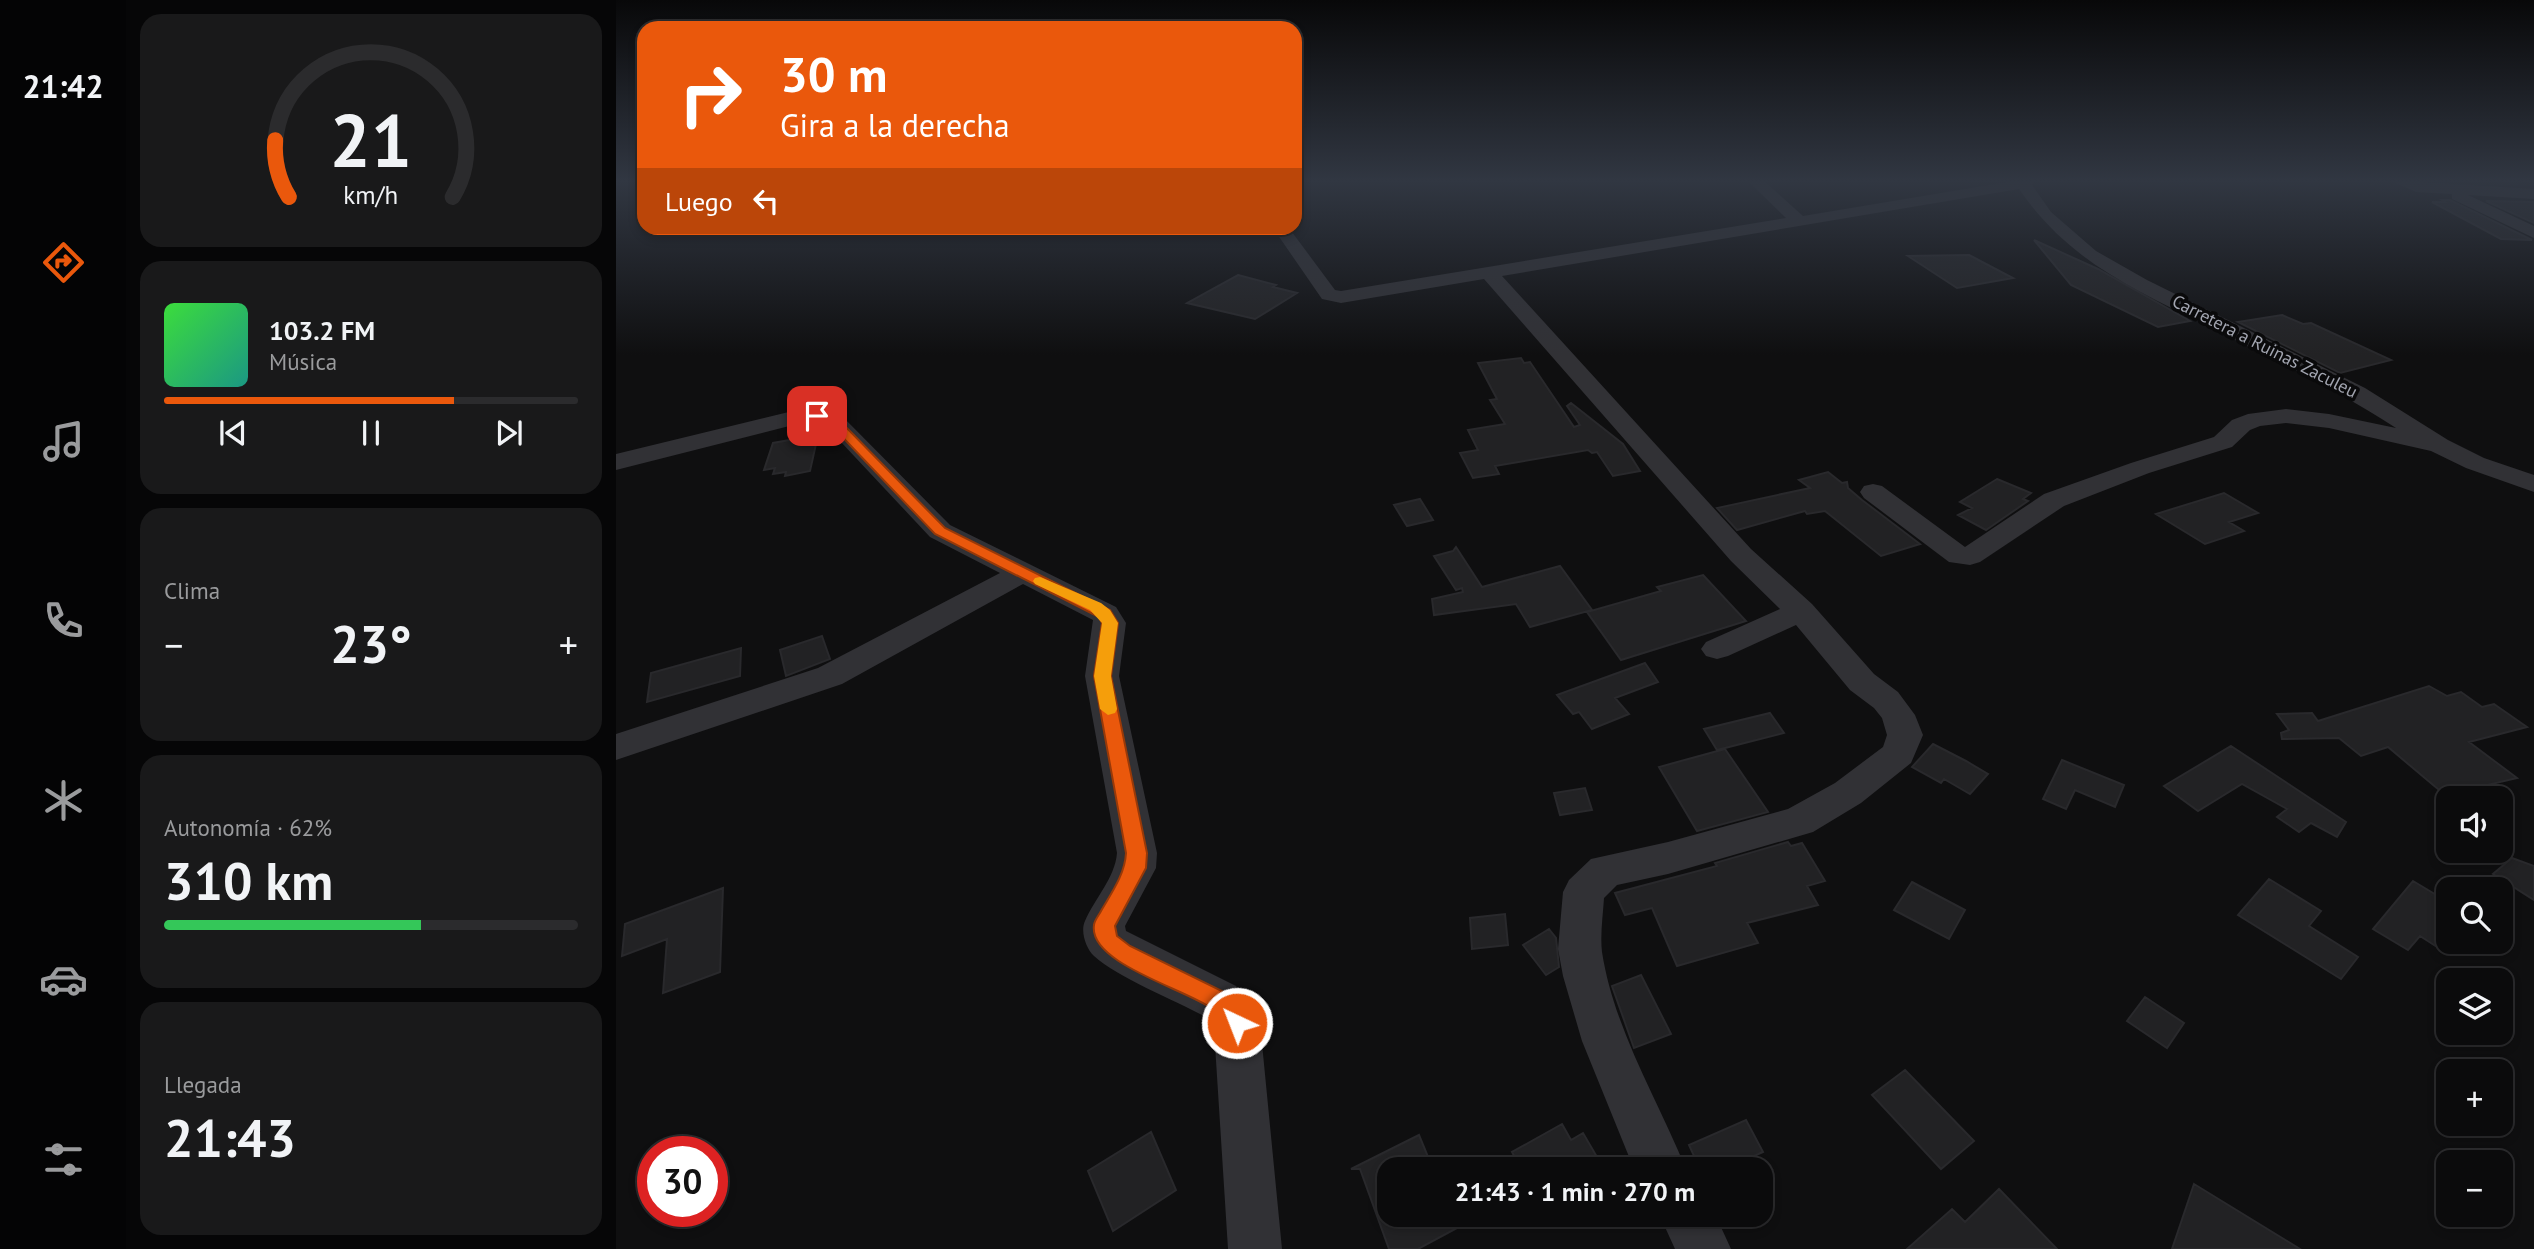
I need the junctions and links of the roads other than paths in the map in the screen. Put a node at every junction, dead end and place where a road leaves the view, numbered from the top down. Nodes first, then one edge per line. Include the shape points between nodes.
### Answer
1 (1289, 238) edge
2 (1689, 238) edge
3 (2071, 238) edge
4 (1488, 272) junction
5 (2439, 445) junction
6 (616, 461) edge
7 (2534, 484) edge
8 (1873, 492) dead end
9 (1022, 573) junction
10 (1801, 611) junction
11 (1717, 649) dead end
12 (616, 747) edge
13 (1655, 1157) edge
14 (1692, 1227) edge
15 (1255, 1249) edge
16 (1704, 1249) edge

1 - 4 street via 1333,297
2 - 4 street
3 - 5 street, Carretera a Ruinas Zaculeu via 2090,255 2140,284 2357,393
4 - 10 street via 1741,555
5 - 7 street, Carretera a Ruinas Zaculeu
5 - 8 street via 2329,421 2286,416 2256,419 2222,442 2054,500 1970,556 1959,556
6 - 9 street via 800,416 832,419 940,531
9 - 12 street via 830,676
9 - 15 street via 1095,607 1110,623 1102,676 1136,868 1104,925 1107,941 1220,1001 1237,1023
10 - 11 street
10 - 13 street via 1862,682 1898,715 1905,735 1898,754 1848,793 1799,821 1605,871 1584,892 1580,949 1585,976 1605,1041
14 - 16 street

